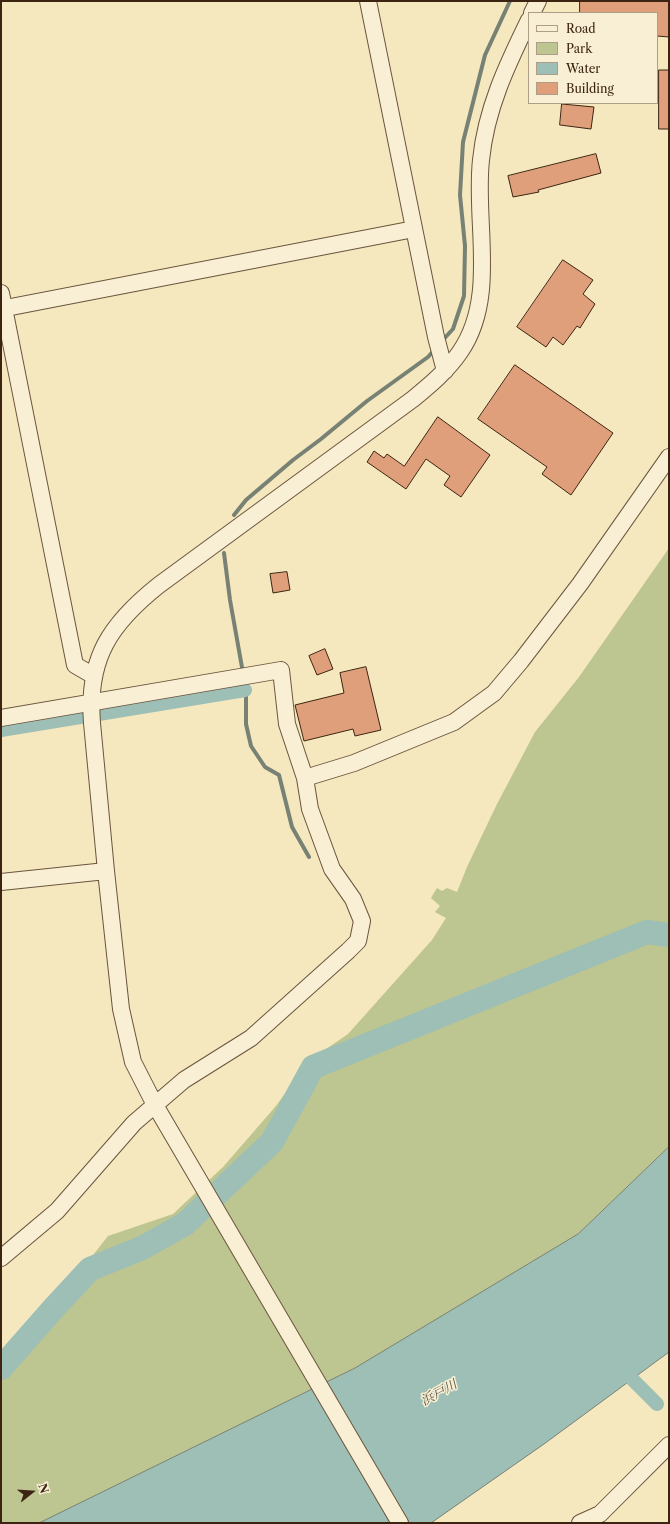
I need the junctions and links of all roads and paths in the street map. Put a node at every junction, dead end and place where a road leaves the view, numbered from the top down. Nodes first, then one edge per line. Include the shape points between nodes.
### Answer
1 (368, 1) edge
2 (538, 1) edge
3 (532, 12) edge
4 (528, 22) edge
5 (414, 228) junction
6 (1, 293) edge
7 (3, 309) edge
8 (445, 371) junction
9 (669, 457) edge
10 (94, 676) junction
11 (90, 704) junction
12 (1, 718) edge
13 (306, 778) junction
14 (106, 871) junction
15 (1, 882) edge
16 (155, 1105) junction
17 (1, 1258) edge
18 (669, 1445) edge
19 (400, 1523) edge
20 (580, 1523) edge

1 - 5 street
2 - 3 street
4 - 8 street via 500,83 485,133 480,167 480,300 466,342
5 - 7 street
5 - 8 street
6 - 7 street
7 - 10 street via 75,664
8 - 10 street via 413,399 145,596 121,619 113,631 98,660
9 - 13 street via 580,584 494,693 454,722 354,763
10 - 11 street
11 - 12 street
11 - 13 street via 281,670 287,724
11 - 14 street
13 - 16 street via 310,809 332,868 354,899 362,921 358,941 251,1038 184,1080
14 - 15 street
14 - 16 street via 126,1038 133,1062
16 - 17 street via 134,1123 57,1211
16 - 19 street
18 - 20 street via 600,1514

